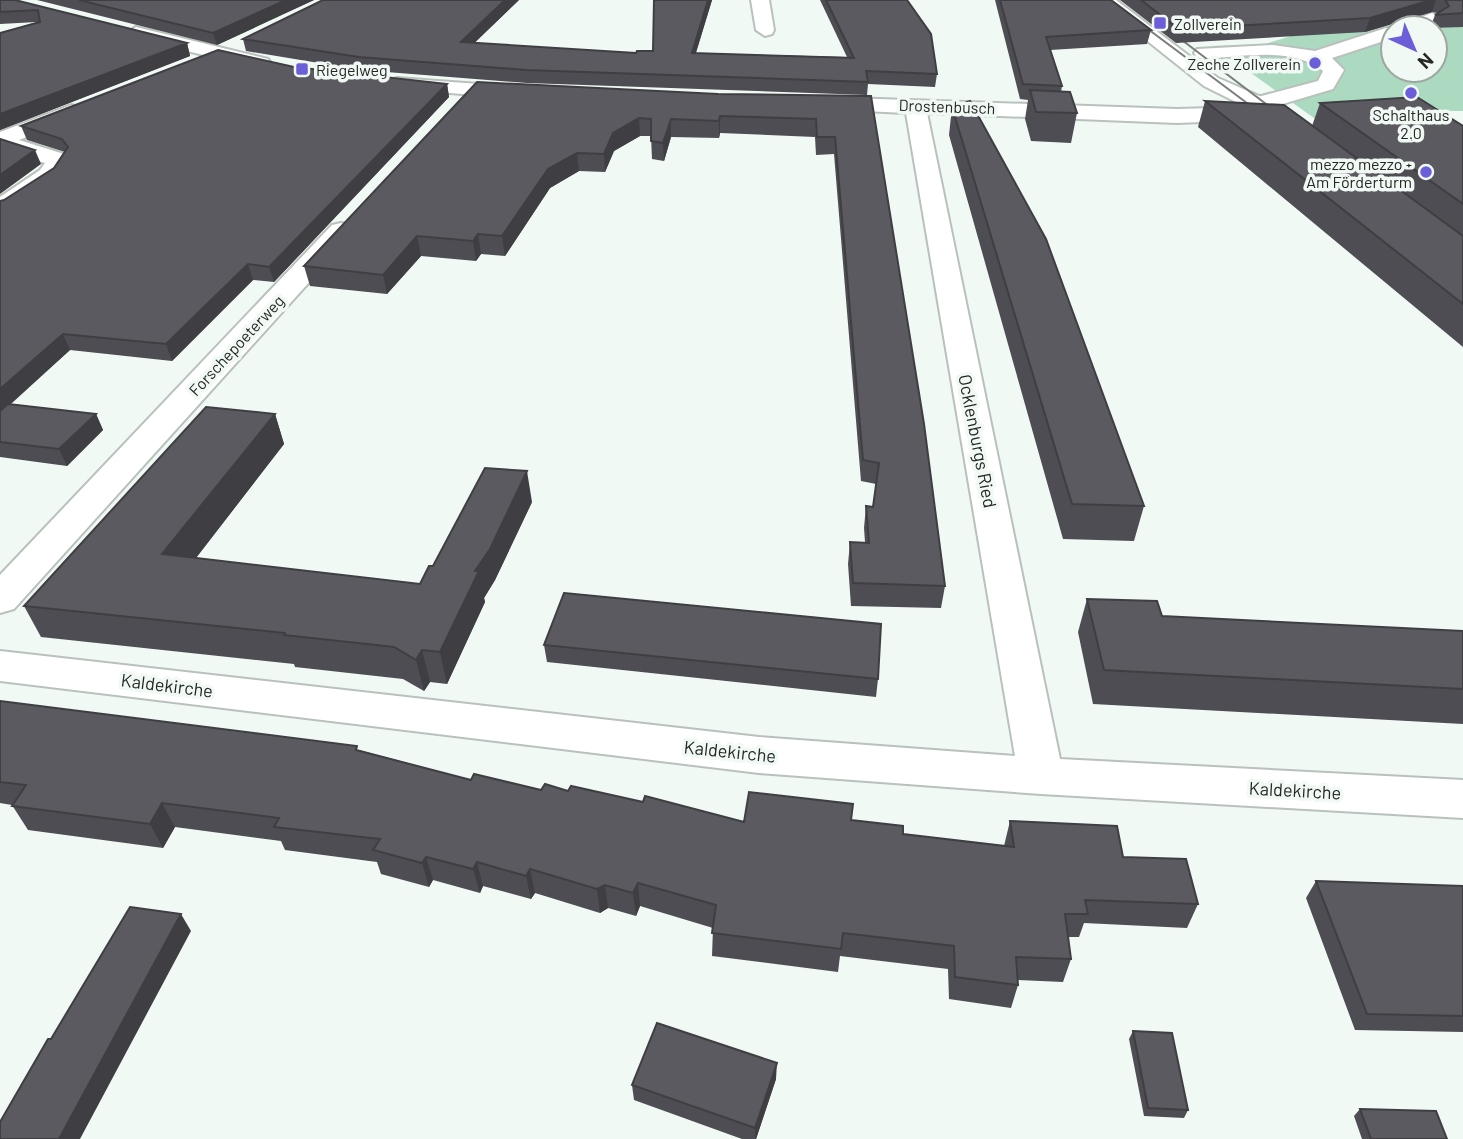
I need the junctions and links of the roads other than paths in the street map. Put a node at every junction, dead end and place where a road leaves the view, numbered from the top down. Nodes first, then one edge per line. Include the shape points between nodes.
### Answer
1 (760, 0) edge
2 (1105, 0) edge
3 (1133, 0) edge
4 (112, 28) edge
5 (765, 30) dead end
6 (1379, 37) edge
7 (250, 39) edge
8 (1204, 53) junction
9 (219, 54) junction
10 (1313, 58) junction
11 (183, 68) edge
12 (284, 68) edge
13 (382, 82) edge
14 (540, 94) edge
15 (797, 103) edge
16 (915, 105) junction
17 (87, 106) edge
18 (1264, 108) junction
19 (0, 141) edge
20 (1318, 150) edge
21 (0, 208) edge
22 (362, 209) edge
23 (0, 599) edge
24 (0, 666) edge
25 (1041, 776) junction
26 (1463, 799) edge

1 - 5 street
2 - 18 street via 1211,82
3 - 8 street
4 - 9 street
6 - 10 street
7 - 9 street
8 - 10 street via 1270,50
8 - 18 street via 1242,82
9 - 11 street
9 - 12 street
10 - 18 street, Drostenbusch via 1334,70 1326,85
13 - 14 street via 462,101
15 - 16 street, Drostenbusch
16 - 18 street, Drostenbusch via 1177,116
16 - 25 street, Ocklenburgs Ried
17 - 19 street
18 - 20 street
19 - 21 street via 59,160 49,175
22 - 23 street, Forschepoeterweg
24 - 25 street, Kaldekirche via 759,755
25 - 26 street, Kaldekirche

